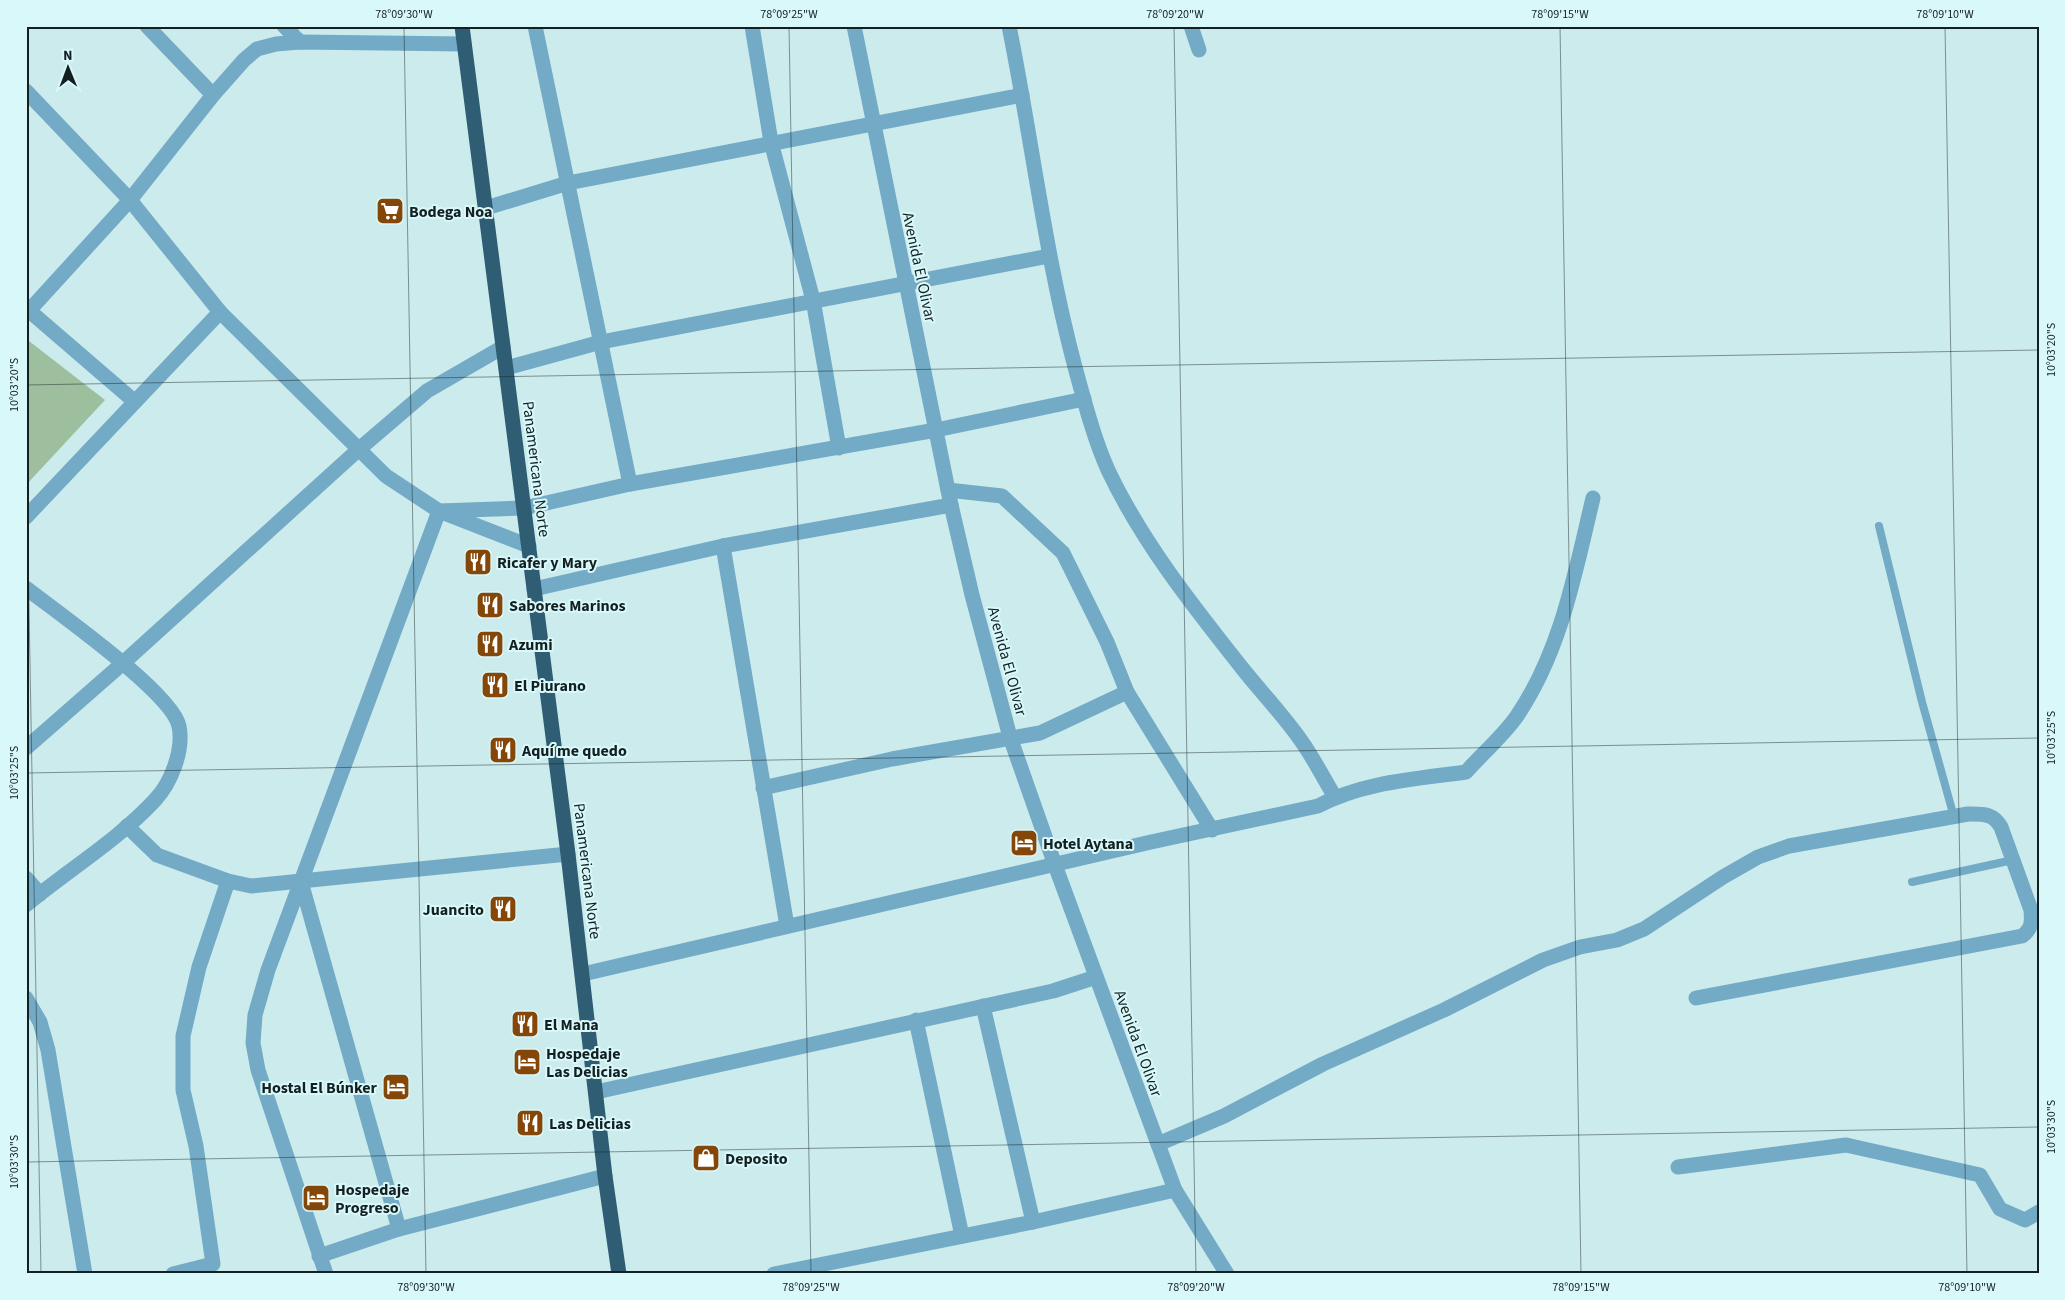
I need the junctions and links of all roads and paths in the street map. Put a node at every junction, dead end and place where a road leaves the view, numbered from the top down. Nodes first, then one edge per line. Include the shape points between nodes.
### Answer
1 (147, 26) edge
2 (284, 26) edge
3 (462, 26) edge
4 (535, 26) edge
5 (752, 26) edge
6 (854, 26) edge
7 (1009, 26) edge
8 (1191, 26) edge
9 (300, 42) junction
10 (464, 44) junction
11 (1199, 50) dead end
12 (26, 91) edge
13 (213, 95) junction
14 (1022, 95) junction
15 (873, 122) junction
16 (771, 142) junction
17 (568, 182) junction
18 (130, 200) junction
19 (486, 208) junction
20 (1049, 256) junction
21 (906, 284) junction
22 (813, 300) junction
23 (27, 311) edge
24 (220, 312) junction
25 (601, 342) junction
26 (503, 347) junction
27 (506, 368) junction
28 (1084, 399) junction
29 (134, 401) junction
30 (936, 430) junction
31 (839, 448) junction
32 (358, 450) junction
33 (630, 484) junction
34 (950, 498) junction
35 (1593, 498) dead end
36 (524, 508) junction
37 (439, 511) junction
38 (26, 517) edge
39 (1879, 526) dead end
40 (529, 546) junction
41 (723, 546) junction
42 (26, 588) edge
43 (534, 589) junction
44 (122, 664) junction
45 (1127, 692) junction
46 (1010, 737) junction
47 (26, 748) edge
48 (763, 788) junction
49 (1335, 797) junction
50 (1954, 817) junction
51 (127, 826) junction
52 (1212, 830) junction
53 (568, 854) junction
54 (2012, 860) junction
55 (1055, 866) junction
56 (26, 878) edge
57 (228, 881) junction
58 (301, 882) junction
59 (1912, 882) dead end
60 (40, 894) junction
61 (26, 905) edge
62 (787, 926) junction
63 (583, 974) junction
64 (1096, 977) junction
65 (26, 998) edge
66 (1696, 998) dead end
67 (984, 1006) junction
68 (916, 1020) junction
69 (596, 1092) junction
70 (1158, 1144) junction
71 (1678, 1167) dead end
72 (605, 1176) junction
73 (1175, 1190) junction
74 (2039, 1212) edge
75 (1033, 1222) junction
76 (399, 1229) junction
77 (962, 1236) junction
78 (319, 1256) junction
79 (85, 1274) edge
80 (173, 1274) edge
81 (326, 1274) edge
82 (619, 1274) edge
83 (774, 1274) edge
84 (1228, 1274) edge

1 - 13 street
2 - 9 street
3 - 10 highway, Panamericana Norte
4 - 17 street
5 - 16 street
6 - 15 street, Avenida El Olivar
7 - 14 street
8 - 11 street
9 - 10 street
9 - 13 street via 257,50
10 - 19 highway, Panamericana Norte
12 - 18 street
13 - 18 street
14 - 15 street
14 - 20 street
15 - 16 street
15 - 21 street, Avenida El Olivar
16 - 17 street
16 - 22 street
17 - 19 street
17 - 25 street
18 - 23 street
18 - 24 street
19 - 26 highway, Panamericana Norte
20 - 21 street
20 - 28 street
21 - 22 street
21 - 30 street, Avenida El Olivar
22 - 25 street
22 - 31 street
23 - 29 street
24 - 29 street
24 - 32 street
25 - 27 street
25 - 33 street
26 - 27 highway, Panamericana Norte
26 - 32 street via 427,391
27 - 36 highway, Panamericana Norte
28 - 30 street
28 - 49 street via 1107,468 1137,522 1198,612 1301,741
29 - 38 street
30 - 31 street
30 - 34 street, Avenida El Olivar
31 - 33 street
32 - 37 street via 386,476
32 - 44 street
33 - 36 street
34 - 41 street
34 - 45 street via 1002,496 1063,553 1107,642
34 - 46 street, Avenida El Olivar
35 - 49 street via 1566,609 1540,677 1516,717 1466,772 1392,782
36 - 37 street
36 - 40 highway, Panamericana Norte
37 - 40 street
37 - 58 street
39 - 50 lane
40 - 43 highway, Panamericana Norte
41 - 43 street
41 - 48 street
42 - 44 street
43 - 53 highway, Panamericana Norte
44 - 47 street
44 - 51 street via 171,708 179,726 178,752 170,780 156,799
45 - 46 street via 1040,733
45 - 52 street
46 - 48 street
46 - 55 street, Avenida El Olivar
48 - 62 street
49 - 52 street via 1318,806
50 - 54 street via 1988,814 1996,819
50 - 70 street via 1789,846 1758,857 1644,929 1543,960 1444,1010 1323,1064 1224,1116
51 - 57 street via 157,854
51 - 60 street
52 - 55 street
53 - 58 street
53 - 63 highway, Panamericana Norte
54 - 59 lane
54 - 66 street via 2031,910 2029,931 2022,936
55 - 62 street
55 - 64 street, Avenida El Olivar
56 - 60 street
57 - 58 street via 251,886
57 - 80 street via 199,967 183,1036 183,1090 196,1146 213,1264
58 - 76 street
58 - 78 street via 255,1015 253,1043 258,1070
60 - 61 street
62 - 63 street
63 - 69 highway, Panamericana Norte
64 - 67 street via 1053,991
64 - 70 street, Avenida El Olivar
65 - 79 street via 40,1022 48,1050
67 - 68 street
67 - 75 street
68 - 69 street
68 - 77 street
69 - 72 highway, Panamericana Norte
70 - 73 street, Avenida El Olivar
71 - 74 street via 1846,1145 1980,1175 2000,1209 2025,1220
72 - 76 street
72 - 82 highway, Panamericana Norte
73 - 75 street
73 - 84 street, Avenida El Olivar
75 - 77 street
76 - 78 street
77 - 83 street
78 - 81 street

